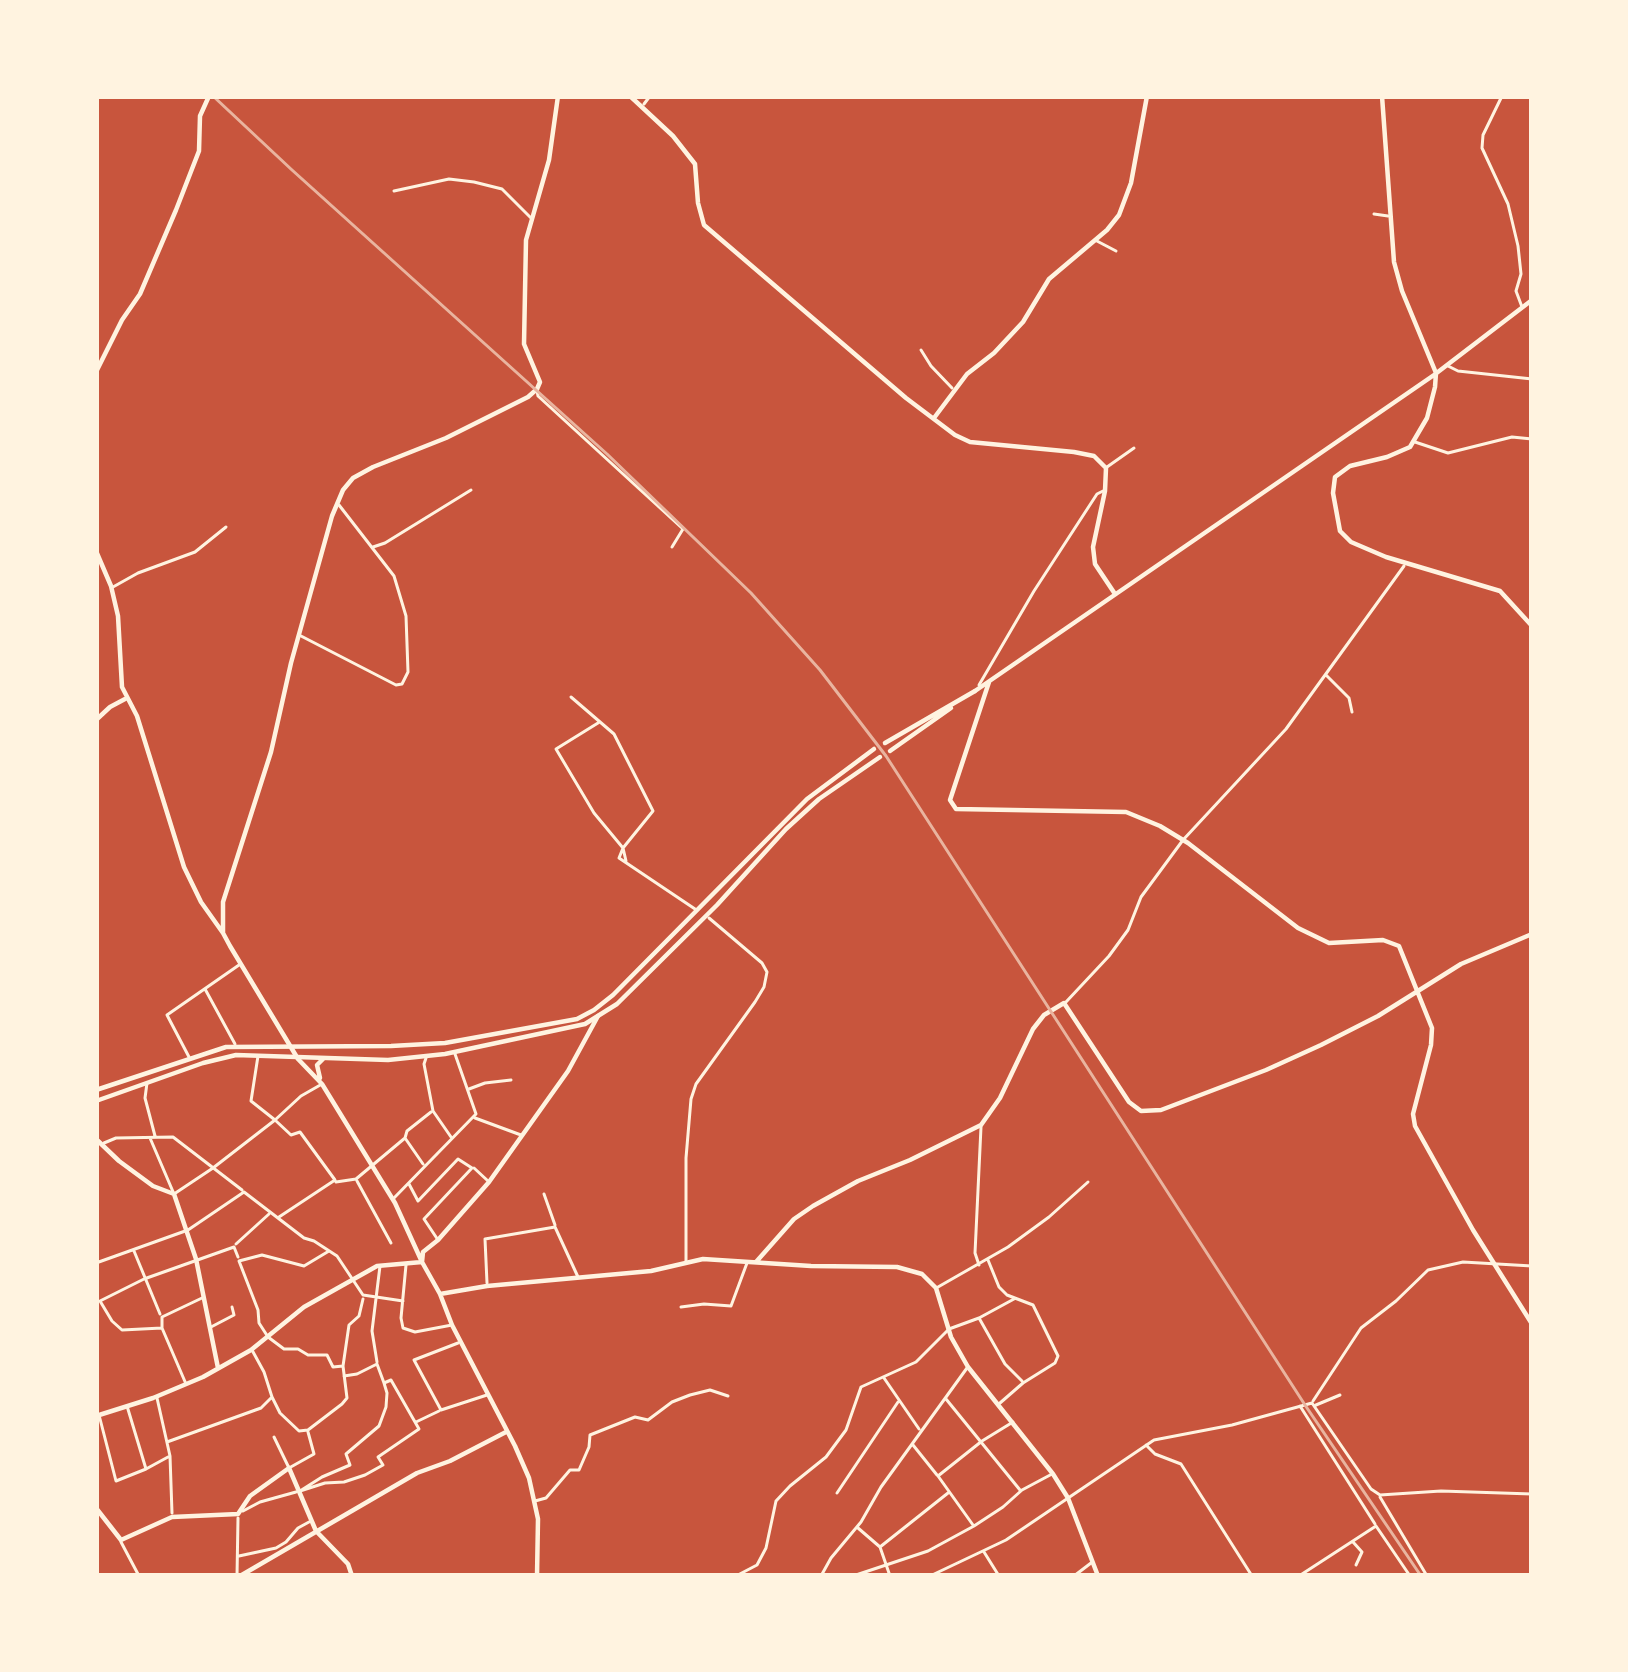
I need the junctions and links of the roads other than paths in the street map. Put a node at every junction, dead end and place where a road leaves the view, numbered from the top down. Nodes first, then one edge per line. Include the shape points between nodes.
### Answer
1 (209, 96) edge
2 (558, 96) edge
3 (630, 96) edge
4 (650, 96) edge
5 (1147, 96) edge
6 (1382, 96) edge
7 (1502, 96) edge
8 (643, 106) junction
9 (394, 191) dead end
10 (1374, 214) dead end
11 (1390, 216) junction
12 (532, 219) junction
13 (1094, 239) junction
14 (1116, 251) dead end
15 (1532, 299) edge
16 (1522, 308) junction
17 (921, 350) dead end
18 (1446, 365) junction
19 (96, 371) edge
20 (1436, 374) junction
21 (1532, 379) edge
22 (537, 389) junction
23 (954, 389) junction
24 (934, 418) junction
25 (1532, 439) edge
26 (1413, 441) junction
27 (1135, 448) dead end
28 (1106, 468) junction
29 (471, 490) dead end
30 (1105, 491) junction
31 (338, 503) junction
32 (226, 527) dead end
33 (672, 547) dead end
34 (372, 548) junction
35 (96, 551) edge
36 (1405, 563) junction
37 (99, 565) edge
38 (112, 588) junction
39 (1114, 595) junction
40 (1532, 626) edge
41 (300, 635) junction
42 (1324, 674) junction
43 (989, 682) junction
44 (976, 691) junction
45 (571, 697) dead end
46 (126, 698) junction
47 (1352, 712) dead end
48 (96, 720) edge
49 (600, 721) junction
50 (885, 743) dead end
51 (874, 749) dead end
52 (890, 751) dead end
53 (880, 757) dead end
54 (1183, 840) junction
55 (623, 848) junction
56 (697, 910) junction
57 (706, 916) junction
58 (223, 933) junction
59 (1532, 934) edge
60 (240, 964) junction
61 (205, 987) junction
62 (1417, 991) junction
63 (1064, 1003) junction
64 (597, 1014) junction
65 (236, 1046) junction
66 (292, 1046) junction
67 (454, 1052) junction
68 (258, 1054) junction
69 (426, 1056) junction
70 (190, 1058) junction
71 (298, 1059) junction
72 (323, 1059) junction
73 (511, 1081) dead end
74 (147, 1083) junction
75 (322, 1084) junction
76 (96, 1090) edge
77 (468, 1090) junction
78 (96, 1101) edge
79 (433, 1111) junction
80 (474, 1117) junction
81 (275, 1120) junction
82 (981, 1125) junction
83 (521, 1135) junction
84 (153, 1138) junction
85 (405, 1138) junction
86 (452, 1139) junction
87 (99, 1142) edge
88 (372, 1166) junction
89 (425, 1167) junction
90 (213, 1168) junction
91 (472, 1168) junction
92 (356, 1179) junction
93 (335, 1180) junction
94 (489, 1182) junction
95 (1088, 1182) dead end
96 (409, 1184) junction
97 (244, 1192) junction
98 (544, 1194) dead end
99 (174, 1195) junction
100 (392, 1199) junction
101 (270, 1213) junction
102 (277, 1218) junction
103 (555, 1227) junction
104 (188, 1230) junction
105 (438, 1240) junction
106 (392, 1244) dead end
107 (234, 1247) junction
108 (133, 1249) junction
109 (331, 1250) junction
110 (196, 1259) junction
111 (988, 1260) junction
112 (239, 1261) junction
113 (422, 1262) junction
114 (752, 1262) junction
115 (96, 1263) edge
116 (406, 1263) junction
117 (686, 1263) junction
118 (1495, 1264) junction
119 (979, 1265) junction
120 (380, 1266) junction
121 (1532, 1266) edge
122 (144, 1279) junction
123 (354, 1279) junction
124 (578, 1279) junction
125 (487, 1286) junction
126 (936, 1288) junction
127 (96, 1294) edge
128 (440, 1294) junction
129 (363, 1295) junction
130 (376, 1297) junction
131 (204, 1298) junction
132 (1015, 1298) junction
133 (100, 1301) junction
134 (403, 1301) junction
135 (232, 1307) dead end
136 (681, 1307) dead end
137 (161, 1317) junction
138 (980, 1318) junction
139 (1532, 1324) edge
140 (452, 1325) junction
141 (162, 1328) junction
142 (210, 1328) junction
143 (949, 1329) junction
144 (268, 1336) junction
145 (460, 1342) junction
146 (251, 1350) junction
147 (377, 1364) junction
148 (343, 1366) junction
149 (968, 1366) junction
150 (218, 1368) junction
151 (344, 1376) junction
152 (884, 1376) junction
153 (1023, 1382) junction
154 (384, 1383) junction
155 (186, 1384) junction
156 (488, 1394) junction
157 (728, 1396) dead end
158 (1340, 1396) dead end
159 (157, 1397) junction
160 (272, 1397) junction
161 (944, 1397) junction
162 (898, 1402) junction
163 (998, 1404) junction
164 (1313, 1404) junction
165 (127, 1406) junction
166 (1300, 1406) junction
167 (441, 1410) junction
168 (98, 1415) edge
169 (416, 1422) junction
170 (1013, 1422) junction
171 (308, 1430) junction
172 (921, 1431) junction
173 (506, 1432) junction
174 (274, 1437) dead end
175 (167, 1442) junction
176 (982, 1442) junction
177 (913, 1444) junction
178 (1145, 1444) junction
179 (170, 1457) junction
180 (290, 1468) junction
181 (146, 1469) junction
182 (1053, 1474) junction
183 (938, 1476) junction
184 (300, 1491) junction
185 (1021, 1491) junction
186 (950, 1492) junction
187 (837, 1493) dead end
188 (1532, 1494) edge
189 (1380, 1495) junction
190 (1068, 1498) junction
191 (534, 1501) junction
192 (97, 1511) edge
193 (238, 1514) junction
194 (172, 1517) junction
195 (312, 1521) junction
196 (974, 1526) junction
197 (1376, 1526) junction
198 (857, 1527) junction
199 (316, 1531) junction
200 (121, 1540) junction
201 (1352, 1541) junction
202 (880, 1546) junction
203 (984, 1552) junction
204 (237, 1556) junction
205 (1091, 1563) junction
206 (885, 1564) junction
207 (1356, 1565) dead end
208 (953, 1566) junction
209 (1313, 1566) junction
210 (253, 1572) edge
211 (139, 1576) edge
212 (239, 1576) edge
213 (352, 1576) edge
214 (537, 1576) edge
215 (736, 1576) edge
216 (821, 1576) edge
217 (853, 1576) edge
218 (890, 1576) edge
219 (930, 1576) edge
220 (958, 1576) edge
221 (999, 1576) edge
222 (1074, 1576) edge
223 (1098, 1576) edge
224 (1252, 1576) edge
225 (1299, 1576) edge
226 (1316, 1576) edge
227 (1410, 1576) edge
228 (1427, 1576) edge

1 - 19 street via 176,211
2 - 12 street
3 - 8 street
4 - 8 street
5 - 13 street via 1131,183 1119,215
6 - 11 street
7 - 16 street via 1482,148 1508,204
8 - 24 street via 695,164 704,225
9 - 12 street via 474,182 502,189
10 - 11 street
11 - 20 street via 1402,291
12 - 22 street via 524,344
13 - 14 street
13 - 23 street
15 - 16 street
16 - 18 street
17 - 23 street
18 - 20 street
18 - 21 street
20 - 26 street
20 - 39 street
22 - 31 street via 373,466 353,478
22 - 33 street via 683,530
23 - 24 street
24 - 28 street via 970,442 1074,452
25 - 26 street via 1448,454
26 - 36 street via 1335,477 1340,531
27 - 28 street
28 - 30 street
29 - 34 street
30 - 39 street via 1093,547
30 - 44 street
31 - 34 street
31 - 41 street
32 - 38 street via 195,552
34 - 41 street via 394,576 406,616 402,684
35 - 37 street
36 - 40 street via 1500,591
36 - 42 street
37 - 38 street
38 - 46 street
39 - 43 street
41 - 58 street via 223,902
42 - 47 street
42 - 54 street via 1286,729
43 - 44 street
43 - 54 street via 950,800 956,809 1126,812
44 - 50 street
44 - 52 street
45 - 49 street
46 - 48 street
46 - 58 street via 184,867
49 - 55 street via 653,811
49 - 55 street via 556,749
51 - 56 street via 808,799
53 - 57 street via 786,829
54 - 62 street via 1313,936 1400,946
54 - 63 street via 1119,943
55 - 56 street via 619,858
56 - 64 street
57 - 64 street
57 - 117 street via 767,972 691,1099
58 - 60 street
59 - 62 street
60 - 61 street
60 - 66 street
61 - 65 street
61 - 70 street via 167,1015
62 - 63 street via 1266,1070 1141,1111
62 - 118 street via 1432,1028 1415,1126
63 - 82 street via 1033,1030
64 - 66 street via 445,1043
64 - 67 street via 570,1028
64 - 83 street
65 - 66 street
65 - 70 street
66 - 71 street
67 - 69 street
67 - 77 street
68 - 71 street
68 - 74 street
68 - 81 street via 251,1101
69 - 72 street
69 - 79 street
70 - 76 street
71 - 72 street
71 - 75 street
72 - 75 street
73 - 77 street
74 - 78 street
74 - 84 street
75 - 81 street
75 - 88 street
77 - 80 street
79 - 85 street
79 - 86 street
80 - 83 street
80 - 86 street
81 - 90 street
81 - 93 street via 291,1135 299,1132
82 - 114 street via 813,1206
82 - 119 street
83 - 94 street
84 - 87 street
84 - 90 street via 173,1136
84 - 99 street
85 - 88 street
85 - 89 street
86 - 89 street
87 - 99 street
88 - 92 street
88 - 100 street
89 - 96 street
90 - 97 street
90 - 99 street
91 - 94 street
91 - 96 street via 458,1159 418,1201
91 - 105 street via 424,1219
92 - 93 street
92 - 106 street
93 - 102 street
94 - 105 street
95 - 111 street
96 - 100 street
97 - 101 street
97 - 104 street
98 - 103 street
99 - 104 street
100 - 113 street
101 - 102 street
101 - 107 street
102 - 109 street
103 - 124 street
103 - 125 street via 485,1239
104 - 108 street
104 - 110 street
105 - 113 street
107 - 110 street
107 - 112 street
108 - 115 street
108 - 122 street
109 - 112 street via 304,1266 262,1255
109 - 123 street
110 - 122 street
110 - 131 street
111 - 119 street
111 - 132 street via 999,1287
112 - 144 street
113 - 116 street
113 - 128 street
114 - 117 street
114 - 126 street via 897,1267
114 - 136 street via 731,1306
116 - 120 street
116 - 134 street
117 - 124 street
118 - 121 street
118 - 139 street
118 - 164 street via 1428,1270 1361,1328
119 - 126 street
120 - 123 street
120 - 130 street
122 - 133 street
122 - 137 street
123 - 129 street
123 - 144 street
124 - 125 street
125 - 128 street
126 - 143 street
127 - 133 street
128 - 140 street
129 - 130 street
129 - 148 street
130 - 134 street
130 - 147 street
131 - 137 street
131 - 142 street
132 - 138 street
132 - 153 street via 1034,1305 1058,1356
133 - 141 street via 122,1330
134 - 140 street via 407,1331
135 - 142 street via 234,1315
137 - 141 street
138 - 143 street
138 - 153 street
140 - 145 street
141 - 155 street
142 - 150 street
143 - 149 street
143 - 152 street via 916,1362
144 - 146 street
144 - 148 street via 284,1349 327,1355
145 - 156 street
145 - 167 street via 414,1360
146 - 150 street
146 - 160 street
147 - 151 street
147 - 154 street
148 - 151 street
149 - 161 street
149 - 163 street
150 - 155 street
151 - 171 street via 347,1398
152 - 162 street
152 - 215 street via 861,1388 826,1457 776,1501 758,1564
153 - 163 street
154 - 169 street via 392,1380
154 - 184 street via 379,1426 346,1454 350,1465
155 - 159 street
156 - 167 street
156 - 173 street
157 - 191 street via 690,1395 649,1420 635,1417 590,1435 579,1470
158 - 164 street
159 - 165 street
159 - 175 street
160 - 171 street via 287,1421
160 - 175 street
161 - 172 street
161 - 176 street
162 - 172 street
162 - 187 street
163 - 170 street
164 - 166 street
164 - 189 street
165 - 168 street
165 - 181 street
166 - 178 street
166 - 197 street
167 - 169 street
168 - 181 street via 116,1481
169 - 184 street via 419,1429 379,1457 382,1466
170 - 176 street
170 - 182 street
171 - 180 street via 314,1454
172 - 177 street
173 - 191 street
173 - 199 street
174 - 180 street
175 - 179 street
176 - 183 street
176 - 185 street
177 - 183 street
177 - 198 street
178 - 190 street
178 - 224 street via 1180,1464
179 - 181 street
179 - 194 street
180 - 184 street
180 - 193 street
182 - 185 street
182 - 190 street
183 - 186 street
184 - 193 street
184 - 195 street
185 - 196 street
186 - 196 street
186 - 202 street
188 - 189 street
189 - 228 street
190 - 203 street
190 - 205 street
191 - 214 street
192 - 200 street
193 - 194 street
193 - 204 street
194 - 200 street
195 - 199 street
195 - 204 street via 276,1548
196 - 206 street
197 - 201 street
197 - 227 street
198 - 202 street
198 - 216 street
199 - 210 street
199 - 213 street
200 - 211 street
201 - 207 street via 1361,1552
201 - 209 street
202 - 206 street
203 - 208 street
203 - 221 street
204 - 212 street
205 - 222 street
205 - 223 street
206 - 217 street
206 - 218 street
208 - 219 street
208 - 220 street
209 - 225 street
209 - 226 street
210 - 212 street

